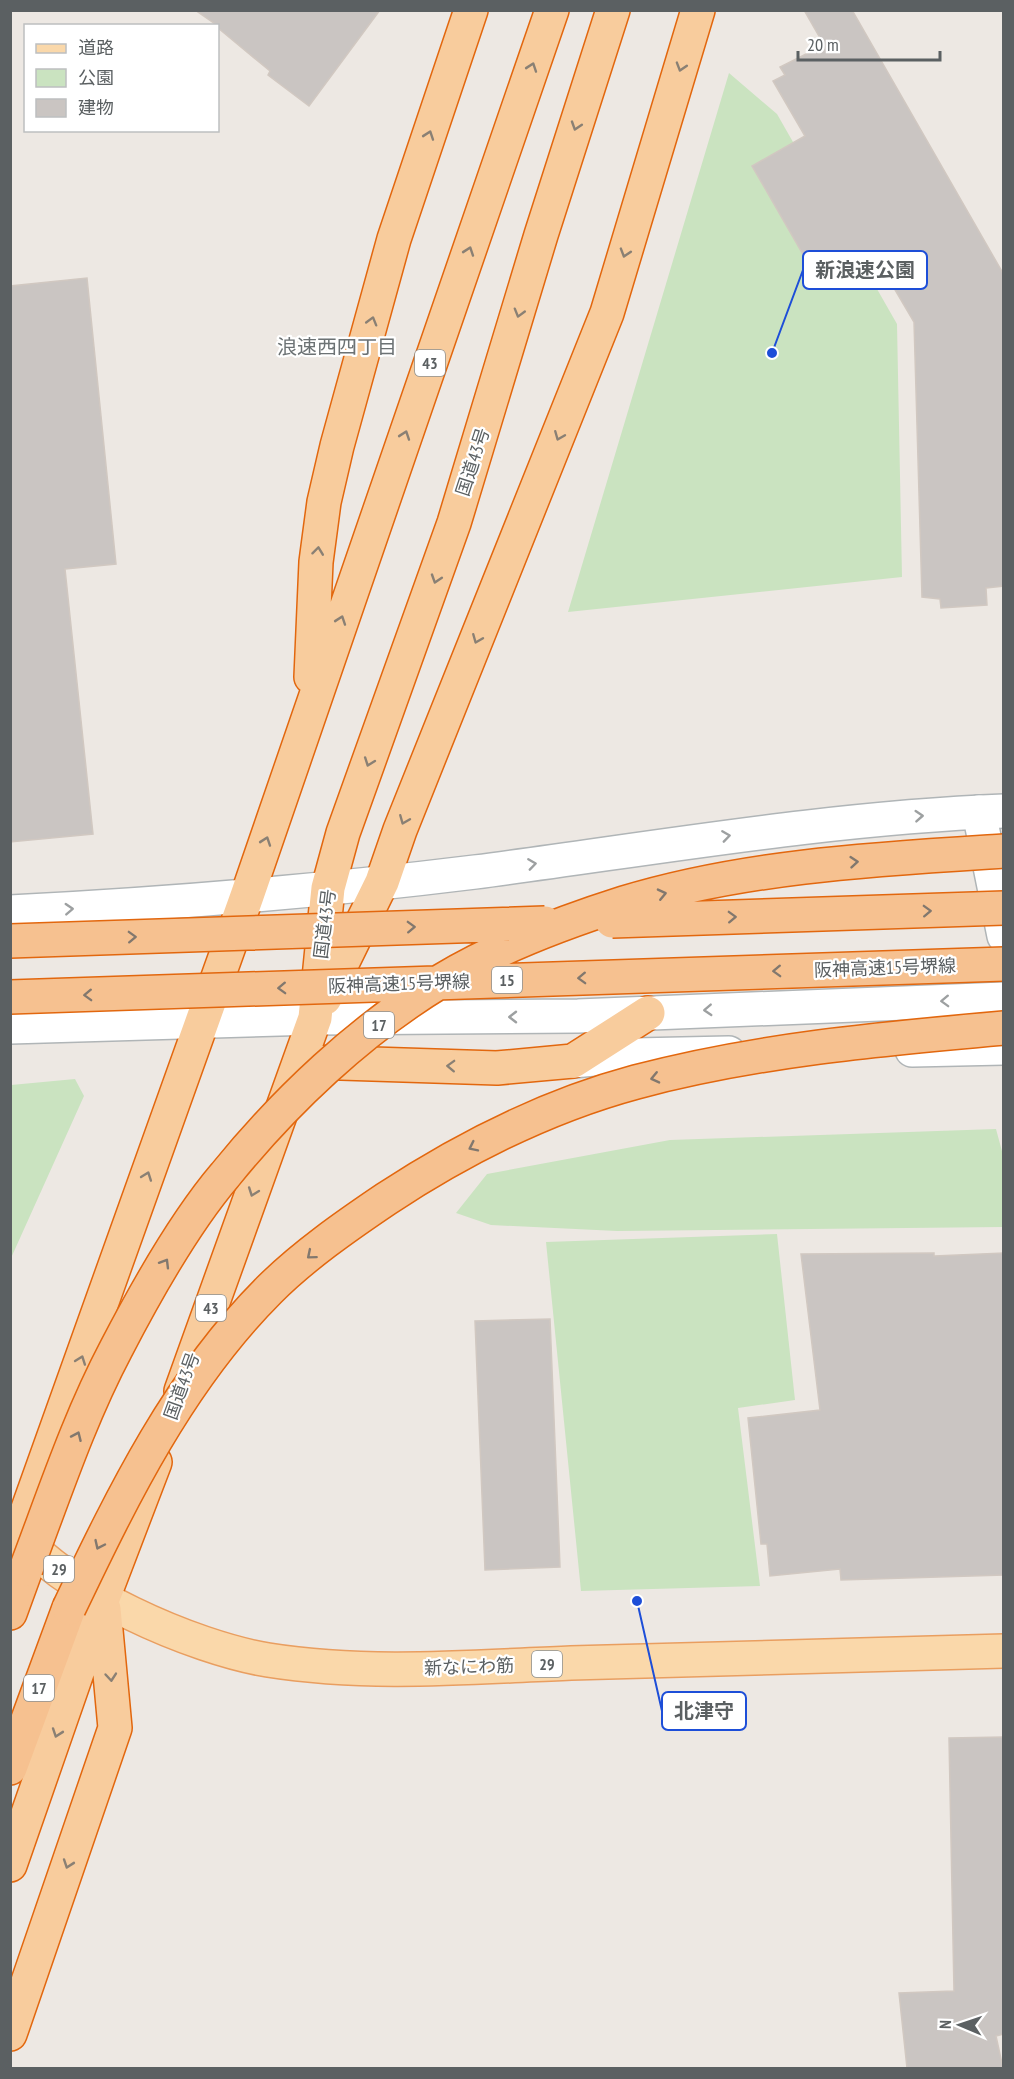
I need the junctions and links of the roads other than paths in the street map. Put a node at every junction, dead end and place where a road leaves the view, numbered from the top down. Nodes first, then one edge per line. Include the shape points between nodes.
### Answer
1 (471, 10) edge
2 (552, 10) edge
3 (613, 10) edge
4 (698, 10) edge
5 (309, 715) junction
6 (991, 812) edge
7 (1004, 851) edge
8 (382, 882) junction
9 (328, 888) junction
10 (247, 896) junction
11 (1004, 908) edge
12 (10, 912) edge
13 (1004, 936) edge
14 (10, 940) edge
15 (1004, 964) edge
16 (10, 997) edge
17 (1004, 999) edge
18 (648, 1013) junction
19 (315, 1018) junction
20 (202, 1022) junction
21 (10, 1028) edge
22 (1004, 1028) edge
23 (1004, 1048) edge
24 (573, 1061) junction
25 (300, 1062) junction
26 (13, 1538) edge
27 (103, 1598) junction
28 (10, 1613) edge
29 (1004, 1651) edge
30 (10, 1768) edge
31 (10, 1865) edge
32 (10, 2034) edge

5 -> 1 highway via 316,562 324,502 394,238
5 -> 2 highway, 43
3 -> 9 highway, 国道43号 / 43 via 454,523 343,833
4 -> 8 highway via 607,314
10 -> 5 highway, 43
8 -> 6 street via 773,830
6 - 13 street
28 -> 7 highway, 17, bridge via 68,1457 115,1350 168,1258 224,1176 290,1105 361,1038 451,976 530,936 626,903 720,880 816,866
8 - 9 street
8 - 19 highway
9 - 10 street
9 - 19 highway, 国道43号 / 43
12 -> 10 street
10 - 20 highway, 43
14 -> 11 highway, bridge
15 -> 16 highway, 阪神高速15号堺線 / 15, bridge
17 -> 18 street
18 -> 19 street
18 - 24 highway
19 - 20 street
19 - 25 highway, 国道43号 / 43
20 - 21 street
26 -> 20 highway, 43
22 -> 30 highway, 17, bridge via 871,1040 739,1059 634,1083 534,1118 439,1164 350,1223 270,1289 206,1365 160,1430 114,1512 69,1608
23 - 24 street via 670,1054
24 -> 25 highway via 497,1068
25 -> 27 highway, 国道43号 / 43
26 - 27 main road, 新なにわ筋 / 29
27 - 29 main road, 新なにわ筋 / 29 via 157,1624 233,1652 266,1660 358,1668
27 -> 31 highway, 国道43号 / 43
27 -> 32 highway via 116,1728

